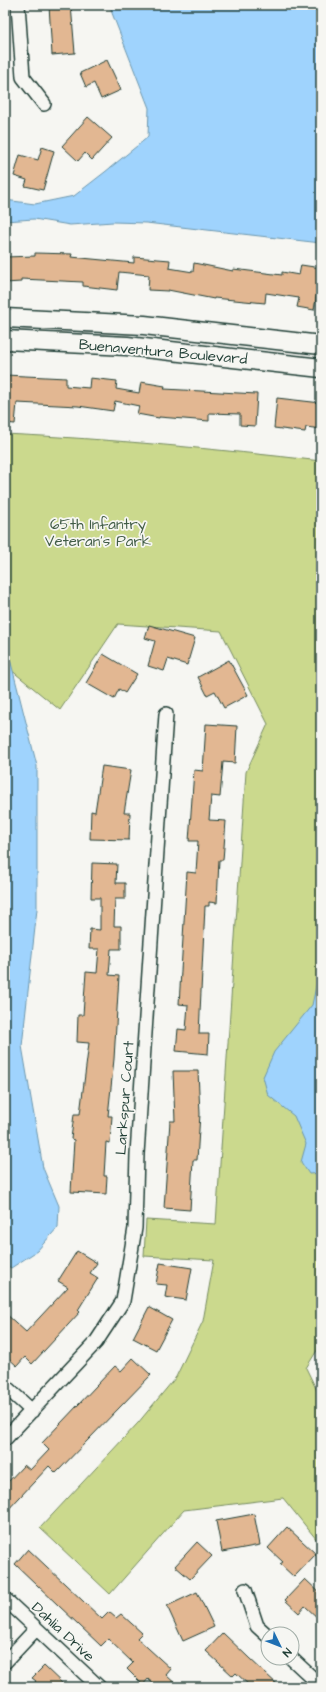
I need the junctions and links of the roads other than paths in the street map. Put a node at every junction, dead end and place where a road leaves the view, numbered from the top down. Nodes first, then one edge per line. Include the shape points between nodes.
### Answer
1 (18, 5) edge
2 (44, 104) dead end
3 (5, 318) edge
4 (5, 340) edge
5 (321, 345) edge
6 (321, 368) edge
7 (166, 714) dead end
8 (5, 1386) edge
9 (32, 1411) junction
10 (5, 1439) edge
11 (245, 1590) dead end
12 (5, 1599) edge
13 (36, 1628) junction
14 (260, 1629) edge
15 (5, 1662) edge
16 (300, 1666) edge
17 (321, 1686) edge
18 (99, 1687) edge

1 - 2 street via 23,77
3 - 5 main road, Buenaventura Boulevard via 144,325
4 - 6 main road, Buenaventura Boulevard via 128,346
7 - 9 street, Larkspur Court via 137,1154 135,1228 123,1301 96,1342
8 - 9 street
9 - 10 street, Larkspur Court
11 - 14 street
12 - 13 street, Dahlia Drive
13 - 15 street
13 - 18 street, Dahlia Drive
16 - 17 street

